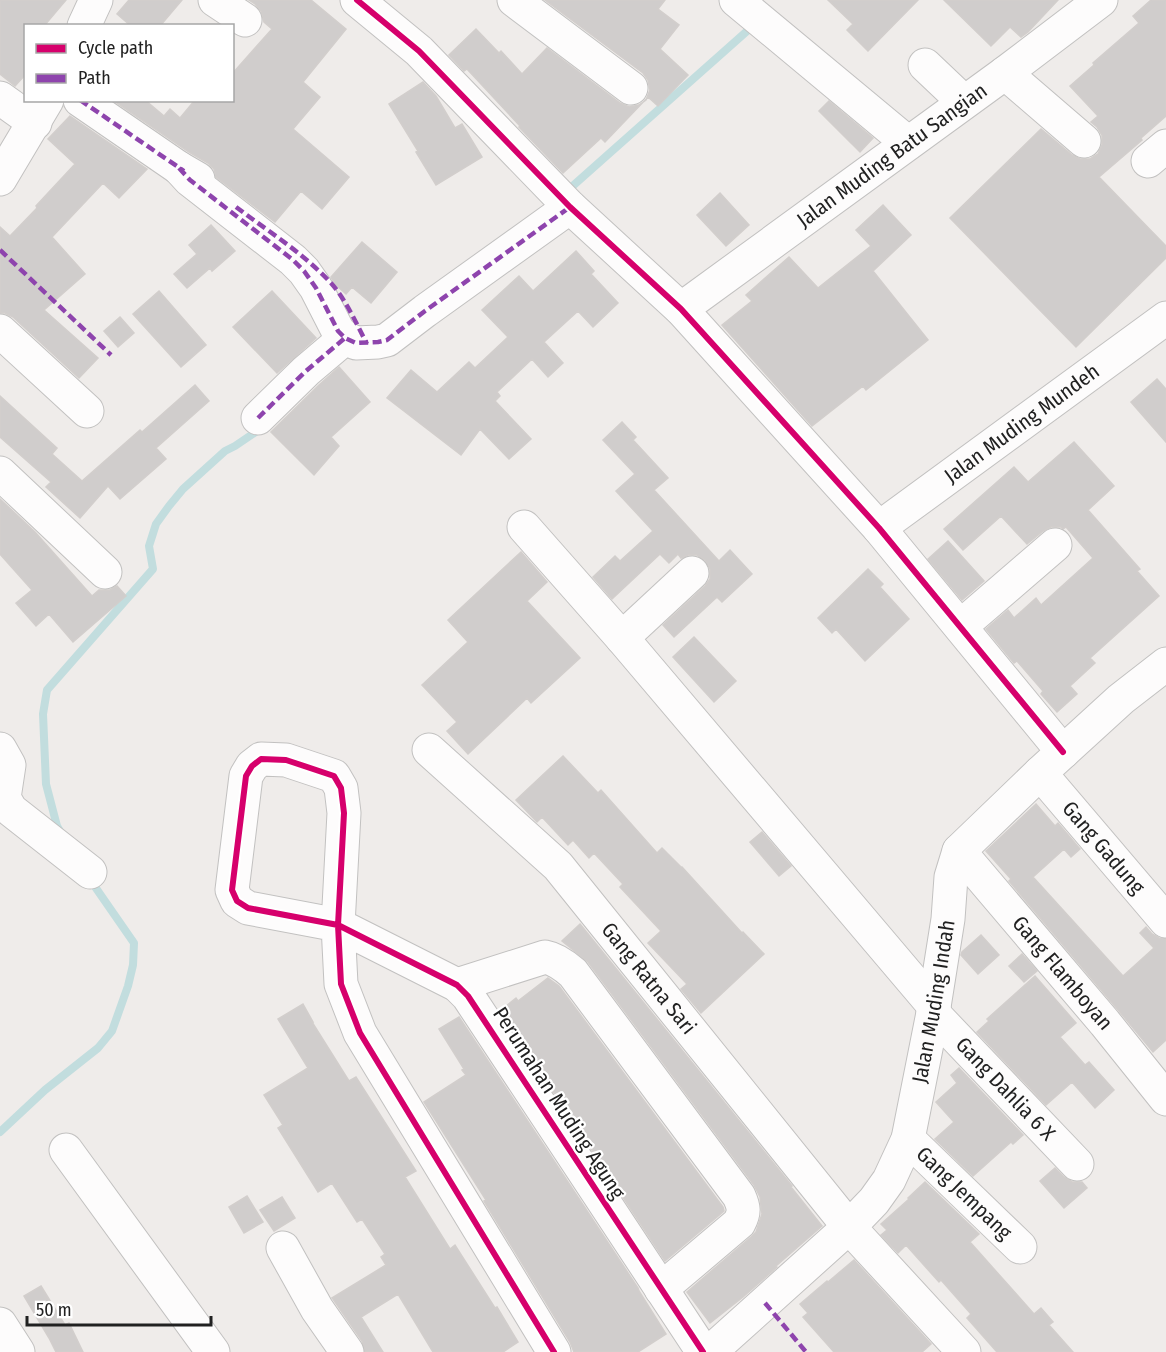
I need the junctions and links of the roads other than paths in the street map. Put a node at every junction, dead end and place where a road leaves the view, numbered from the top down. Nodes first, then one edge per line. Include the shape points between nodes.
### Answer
1 (96, 0) edge
2 (215, 0) edge
3 (357, 0) edge
4 (514, 0) edge
5 (736, 0) edge
6 (1101, 0) edge
7 (244, 20) dead end
8 (85, 24) edge
9 (925, 65) dead end
10 (1005, 73) junction
11 (631, 88) dead end
12 (0, 98) edge
13 (83, 102) edge
14 (964, 102) junction
15 (41, 112) edge
16 (1084, 141) dead end
17 (908, 143) junction
18 (0, 179) edge
19 (570, 207) junction
20 (681, 309) junction
21 (1166, 318) edge
22 (0, 331) edge
23 (356, 341) junction
24 (87, 411) dead end
25 (258, 418) dead end
26 (0, 473) edge
27 (524, 527) dead end
28 (879, 528) junction
29 (1055, 545) dead end
30 (105, 572) dead end
31 (692, 573) dead end
32 (961, 627) junction
33 (622, 638) junction
34 (1166, 664) edge
35 (0, 749) edge
36 (429, 750) dead end
37 (1052, 762) junction
38 (958, 851) junction
39 (90, 872) dead end
40 (1166, 921) edge
41 (338, 925) junction
42 (457, 985) junction
43 (933, 1010) junction
44 (1166, 1099) edge
45 (908, 1139) junction
46 (66, 1150) dead end
47 (1077, 1164) dead end
48 (849, 1227) junction
49 (1020, 1247) dead end
50 (283, 1248) dead end
51 (662, 1289) junction
52 (0, 1324) edge
53 (18, 1352) edge
54 (213, 1352) edge
55 (347, 1352) edge
56 (554, 1352) edge
57 (703, 1352) edge
58 (710, 1352) edge
59 (963, 1352) edge

1 - 8 street
2 - 7 street
3 - 19 street, Gang Gadung via 419,51
4 - 11 street
5 - 17 street
6 - 10 street, Jalan Muding Batu Sangian
9 - 14 street
10 - 14 street, Jalan Muding Batu Sangian
10 - 16 street
12 - 15 street
13 - 23 street via 193,175 296,251 332,284 350,311
14 - 17 street, Jalan Muding Batu Sangian
15 - 18 street
17 - 20 street, Jalan Muding Batu Sangian
19 - 20 street, Gang Gadung
19 - 23 street via 387,340
20 - 28 street, Gang Gadung
21 - 28 street, Jalan Muding Mundeh
22 - 24 street
23 - 25 street via 306,371
26 - 30 street
27 - 33 street, Gang Dahlia 6 X
28 - 32 street, Gang Gadung
29 - 32 street
31 - 33 street
32 - 37 street, Gang Gadung
33 - 43 street, Gang Dahlia 6 X
34 - 37 street
35 - 39 street via 9,765 4,798 11,810
36 - 48 street, Gang Ratna Sari via 558,866
37 - 38 street
37 - 40 street, Gang Gadung
38 - 43 street, Jalan Muding Indah
38 - 44 street, Gang Flamboyan
41 - 41 street, Perumahan Muding Agung via 248,908 237,901 232,890 246,776 261,759 286,760 334,776 341,788 344,813
41 - 42 street, Perumahan Muding Agung
41 - 56 street, Perumahan Muding Agung via 341,984 360,1034
42 - 51 street, Perumahan Muding Agung
42 - 51 street via 545,957 564,965 739,1196 743,1205 739,1223
43 - 45 street, Jalan Muding Indah
43 - 47 street, Gang Dahlia 6 X
45 - 48 street, Jalan Muding Indah via 889,1180
45 - 49 street, Gang Jempang
46 - 54 street
48 - 58 street, Jalan Muding Indah
48 - 59 street, Gang Ratna Sari
50 - 55 street via 317,1309
51 - 57 street, Perumahan Muding Agung
52 - 53 street

